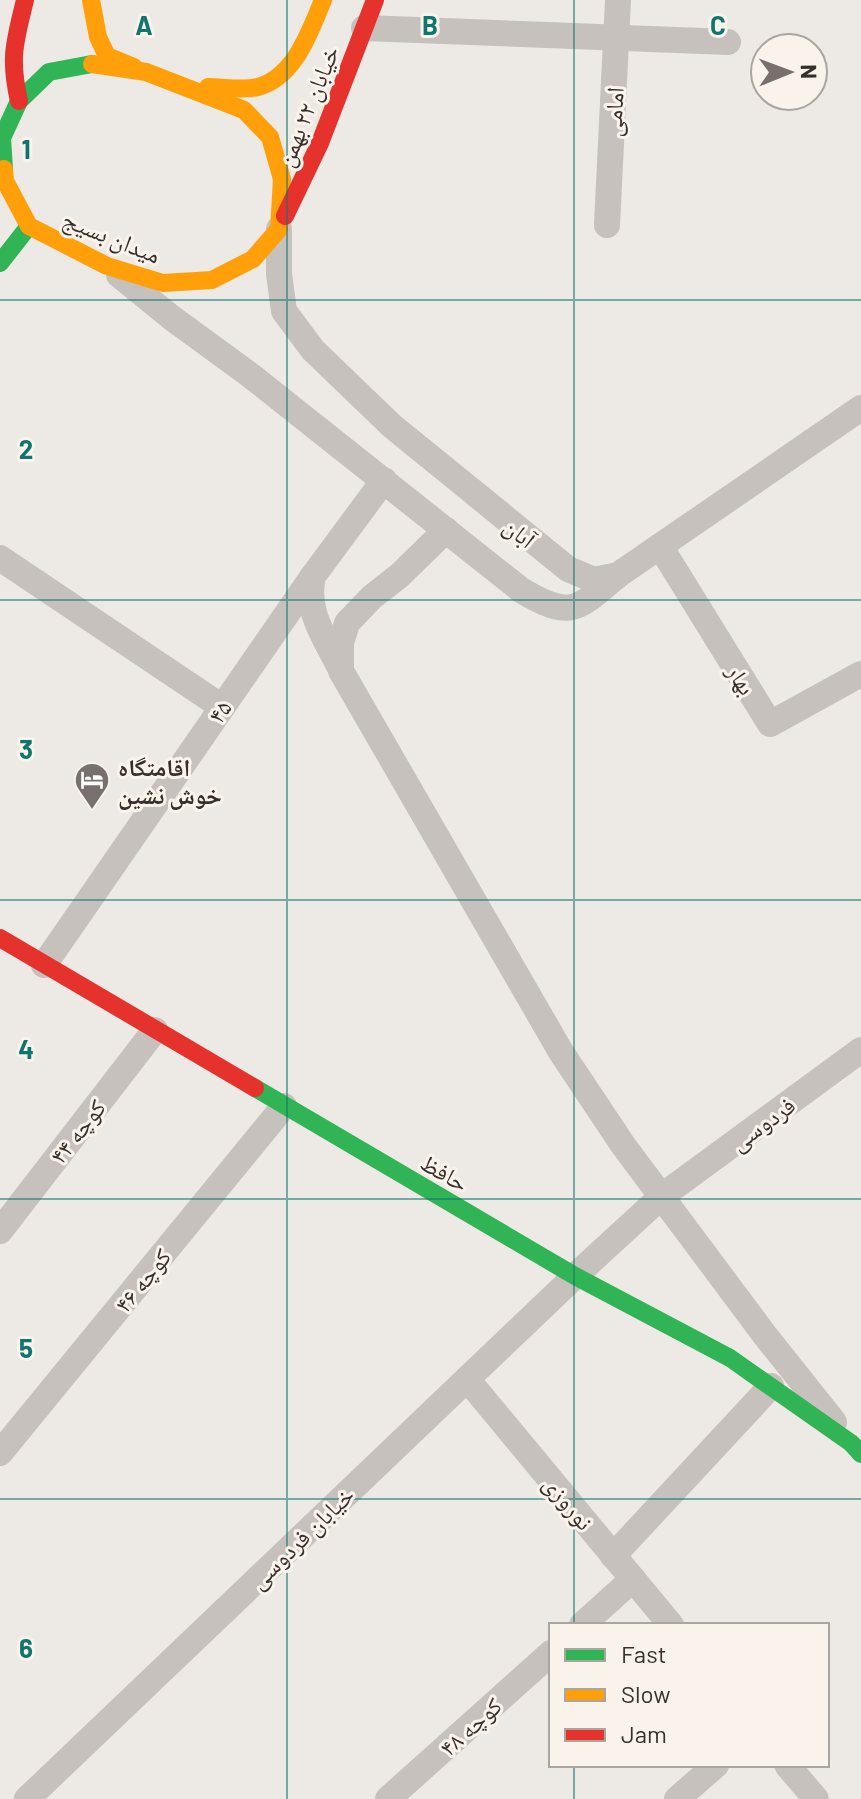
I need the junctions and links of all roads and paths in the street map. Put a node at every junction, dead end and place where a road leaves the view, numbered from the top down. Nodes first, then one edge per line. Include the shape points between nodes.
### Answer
1 (25, 0) edge
2 (91, 0) edge
3 (323, 0) edge
4 (375, 0) edge
5 (618, 0) edge
6 (364, 28) junction
7 (616, 38) junction
8 (728, 42) dead end
9 (146, 72) junction
10 (189, 87) junction
11 (19, 101) junction
12 (1, 141) edge
13 (607, 225) dead end
14 (29, 226) junction
15 (279, 229) junction
16 (0, 263) edge
17 (107, 266) junction
18 (861, 408) edge
19 (384, 480) junction
20 (446, 530) junction
21 (660, 546) junction
22 (0, 558) edge
23 (618, 575) junction
24 (313, 576) junction
25 (341, 671) junction
26 (861, 674) edge
27 (222, 707) junction
28 (0, 938) edge
29 (44, 965) junction
30 (155, 1030) junction
31 (861, 1050) edge
32 (284, 1106) junction
33 (662, 1196) junction
34 (0, 1231) edge
35 (575, 1276) junction
36 (467, 1379) junction
37 (771, 1386) junction
38 (858, 1444) edge
39 (0, 1453) edge
40 (613, 1556) junction
41 (633, 1579) junction
42 (584, 1623) edge
43 (669, 1623) edge
44 (549, 1655) edge
45 (714, 1767) edge
46 (789, 1767) edge
47 (27, 1799) edge
48 (388, 1799) edge
49 (677, 1799) edge
50 (816, 1799) edge

1 - 11 street via 12,56
2 - 9 street via 107,56
3 - 10 street, خیابان ۲۲ بهمن via 305,45 274,81 257,87
4 - 6 street, خیابان ۲۲ بهمن
5 - 7 street, امامی
6 - 7 street
6 - 15 street, خیابان ۲۲ بهمن
7 - 8 street
7 - 13 street, امامی
9 - 10 street, میدان بسیج
9 - 11 street, میدان بسیج via 92,64 49,72
10 - 15 street, میدان بسیج via 244,110 270,137 282,179
11 - 12 street, میدان بسیج
12 - 14 street, میدان بسیج via 5,181
14 - 16 street
14 - 17 street, میدان بسیج
15 - 17 street, میدان بسیج via 253,259 212,280 163,283
15 - 23 street, آبان via 284,311 313,350 392,426 568,569 594,580
17 - 19 street
18 - 21 street
19 - 20 street
19 - 24 street, ۴۵
20 - 23 street via 521,590 564,610 586,603
20 - 25 street via 347,623
21 - 23 street
21 - 26 street, بهار via 770,724
22 - 27 street
24 - 25 street via 312,610
24 - 27 street, ۴۵
25 - 33 street via 561,1052
27 - 29 street, ۴۵
28 - 29 street, حافظ
29 - 30 street, حافظ
30 - 32 street, حافظ
30 - 34 street, کوچه ۴۴
31 - 33 street, فردوسی
32 - 35 street, حافظ
32 - 39 street, کوچه ۴۶
33 - 35 street, فردوسی
33 - 38 street via 764,1334
35 - 36 street, خیابان فردوسی
35 - 37 street, حافظ via 730,1358
36 - 40 street, نوروزی
36 - 47 street, خیابان فردوسی
37 - 38 street, حافظ
37 - 40 street
40 - 41 street, نوروزی
41 - 42 street
41 - 43 street, نوروزی
44 - 48 street, کوچه ۴۸
45 - 49 street
46 - 50 street

